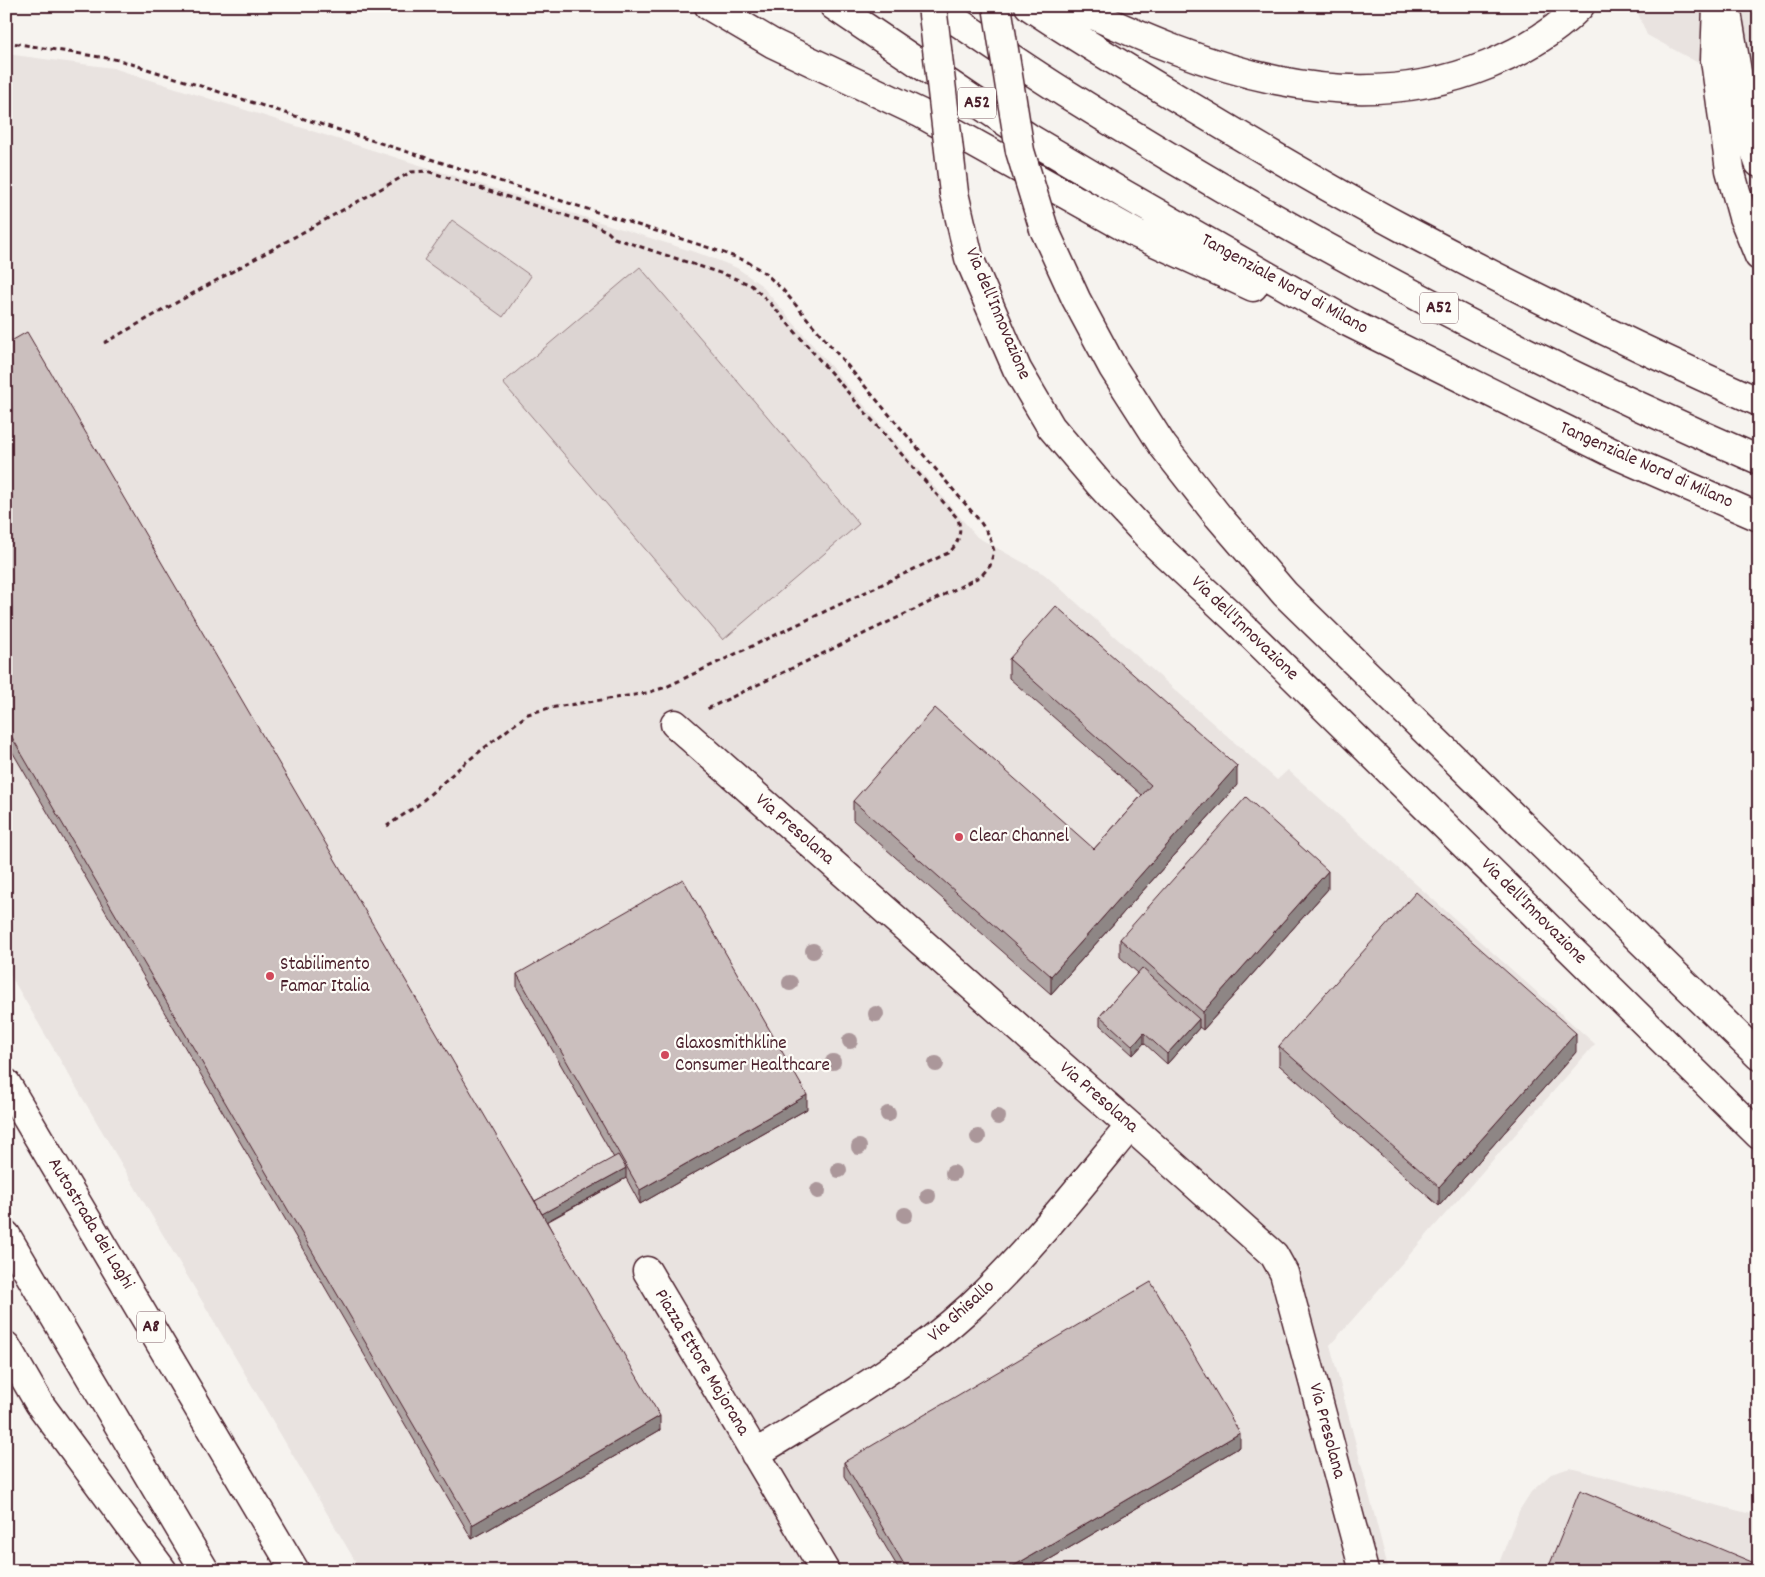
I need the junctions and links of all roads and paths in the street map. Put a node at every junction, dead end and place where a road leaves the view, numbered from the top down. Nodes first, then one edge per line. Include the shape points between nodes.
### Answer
1 (708, 6) edge
2 (834, 6) edge
3 (933, 6) edge
4 (997, 6) edge
5 (1029, 6) edge
6 (1074, 6) edge
7 (1580, 6) edge
8 (1717, 6) edge
9 (1726, 6) edge
10 (6, 42) edge
11 (1759, 163) edge
12 (1759, 256) edge
13 (104, 343) dead end
14 (1759, 402) edge
15 (1532, 414) junction
16 (1759, 460) edge
17 (1759, 517) edge
18 (675, 724) joint
19 (387, 826) dead end
20 (1759, 1056) edge
21 (6, 1083) edge
22 (1130, 1126) junction
23 (1759, 1135) edge
24 (6, 1235) edge
25 (647, 1271) dead end
26 (6, 1346) edge
27 (755, 1454) junction
28 (163, 1571) edge
29 (205, 1571) edge
30 (295, 1571) edge
31 (825, 1571) edge
32 (1364, 1571) edge

1 - 15 main road via 772,43 920,113 1135,233
2 - 15 main road, Tangenziale Nord di Milano / A52 via 1031,139 1124,194 1348,322
3 - 16 main road, A52 via 1130,133 1387,282 1548,364
3 - 23 main road, Via dell'Innovazione, bridge via 954,193 969,258 1017,369 1051,427 1156,545
4 - 20 main road, bridge via 1020,151 1044,229 1113,368 1163,446 1285,594
5 - 14 main road via 1128,69 1405,230 1549,303
6 - 7 main road via 1157,44 1244,74 1313,87 1344,89 1410,86 1472,71 1525,48 1549,33
8 - 12 main road via 1715,60 1730,170 1743,217
9 - 11 main road via 1744,117
10 - 18 path via 119,60 704,246 746,261 783,290 979,520 994,551 990,566 981,576
13 - 19 path via 411,172 427,171 592,224 614,238 750,285 771,304 958,519 961,530 958,542 950,552 666,687 528,714 418,805
15 - 17 main road, Tangenziale Nord di Milano / A52
18 - 22 main road, Via Presolana
21 - 30 main road, Autostrada dei Laghi / A8
22 - 27 main road, Via Ghisallo via 1049,1224 969,1308 902,1363
22 - 32 main road, Via Presolana via 1274,1255 1284,1273
24 - 29 main road
25 - 27 main road, Piazza Ettore Majorana
26 - 28 main road via 39,1403
27 - 31 main road, Piazza Ettore Majorana

